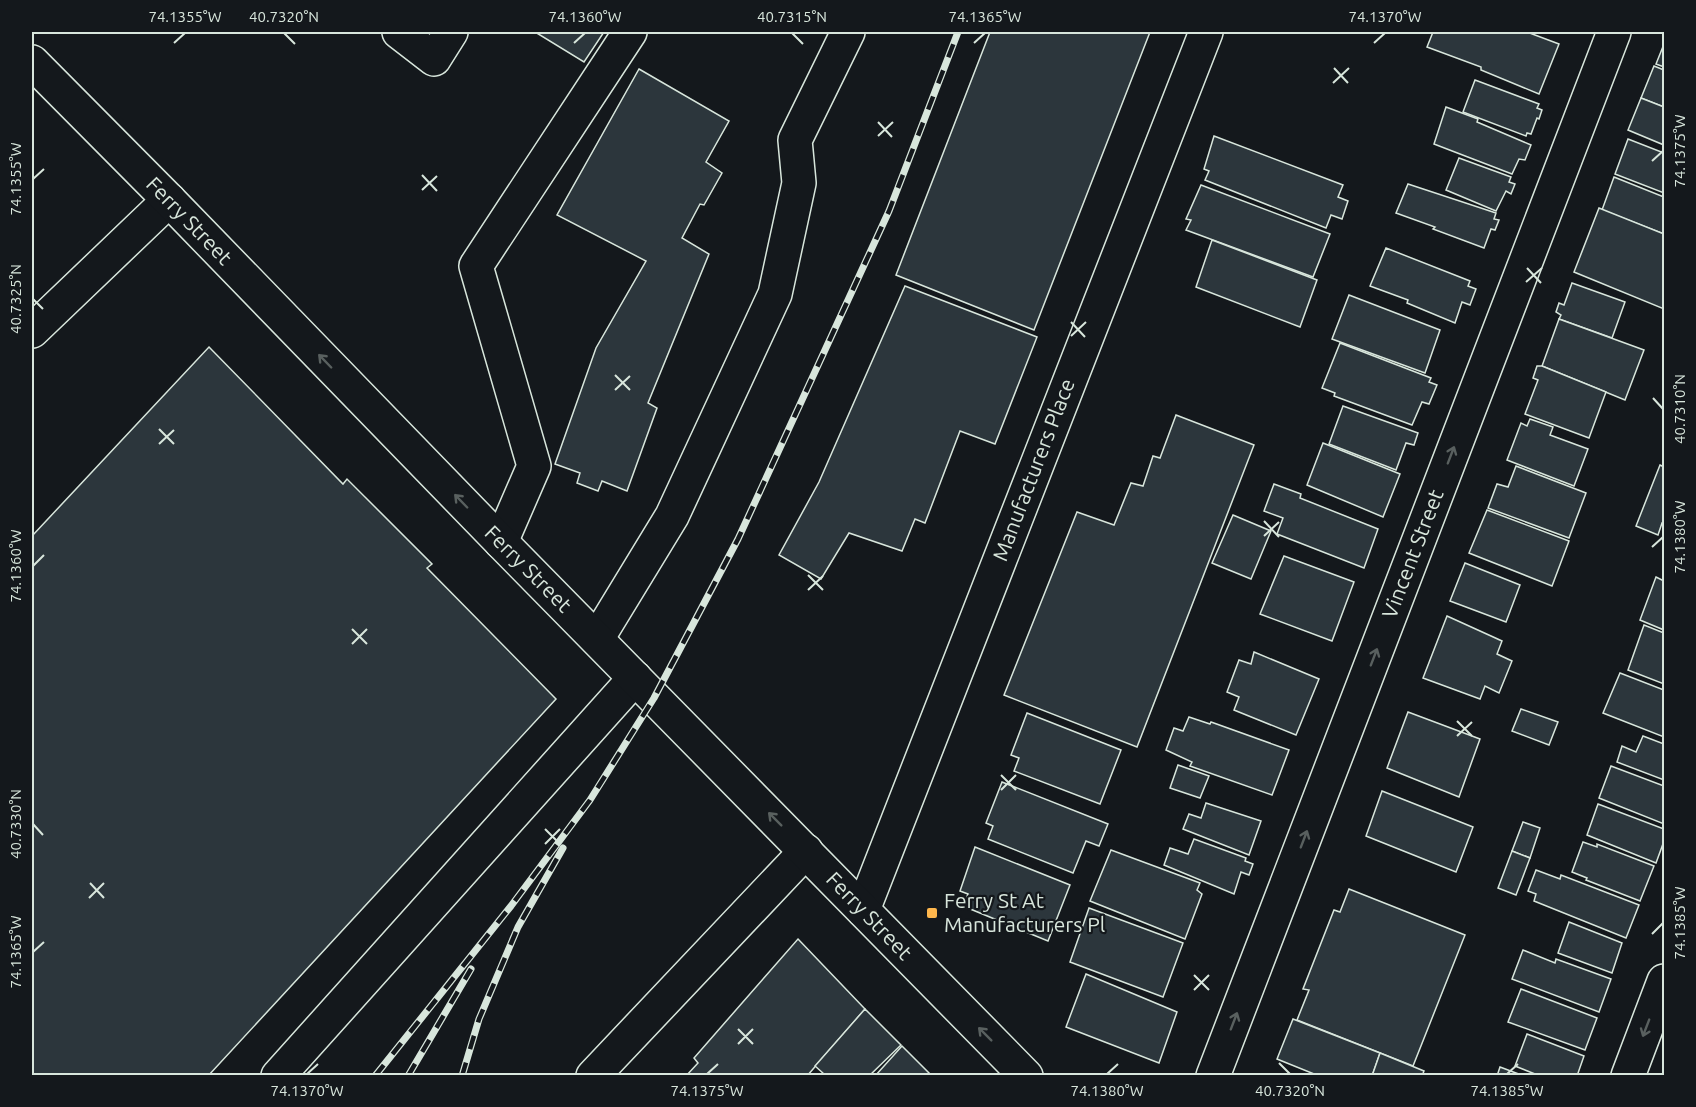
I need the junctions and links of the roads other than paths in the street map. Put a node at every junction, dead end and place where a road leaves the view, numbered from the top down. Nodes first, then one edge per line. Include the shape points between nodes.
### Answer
1 (399, 32) edge
2 (451, 32) edge
3 (630, 32) edge
4 (848, 32) edge
5 (1206, 32) edge
6 (1614, 32) edge
7 (32, 62) edge
8 (169, 200) junction
9 (32, 331) edge
10 (501, 542) junction
11 (597, 639) junction
12 (635, 678) junction
13 (806, 851) junction
14 (863, 910) junction
15 (1665, 981) edge
16 (278, 1076) edge
17 (593, 1076) edge
18 (1026, 1076) edge
19 (1213, 1076) edge
20 (1628, 1076) edge

1 - 2 street via 434,59
3 - 10 street via 476,266 534,466
4 - 11 street via 795,140 799,183 775,294 672,516
5 - 14 street, Manufacturers Place
19 -> 6 street, Vincent Street
7 - 8 street, Ferry Street
8 - 9 street
10 -> 8 street, Ferry Street
10 - 11 street, Ferry Street
11 - 12 street, Ferry Street
13 -> 12 street, Ferry Street
12 - 16 street
13 - 14 street, Ferry Street
13 - 17 street
18 -> 14 street, Ferry Street
15 -> 20 street

